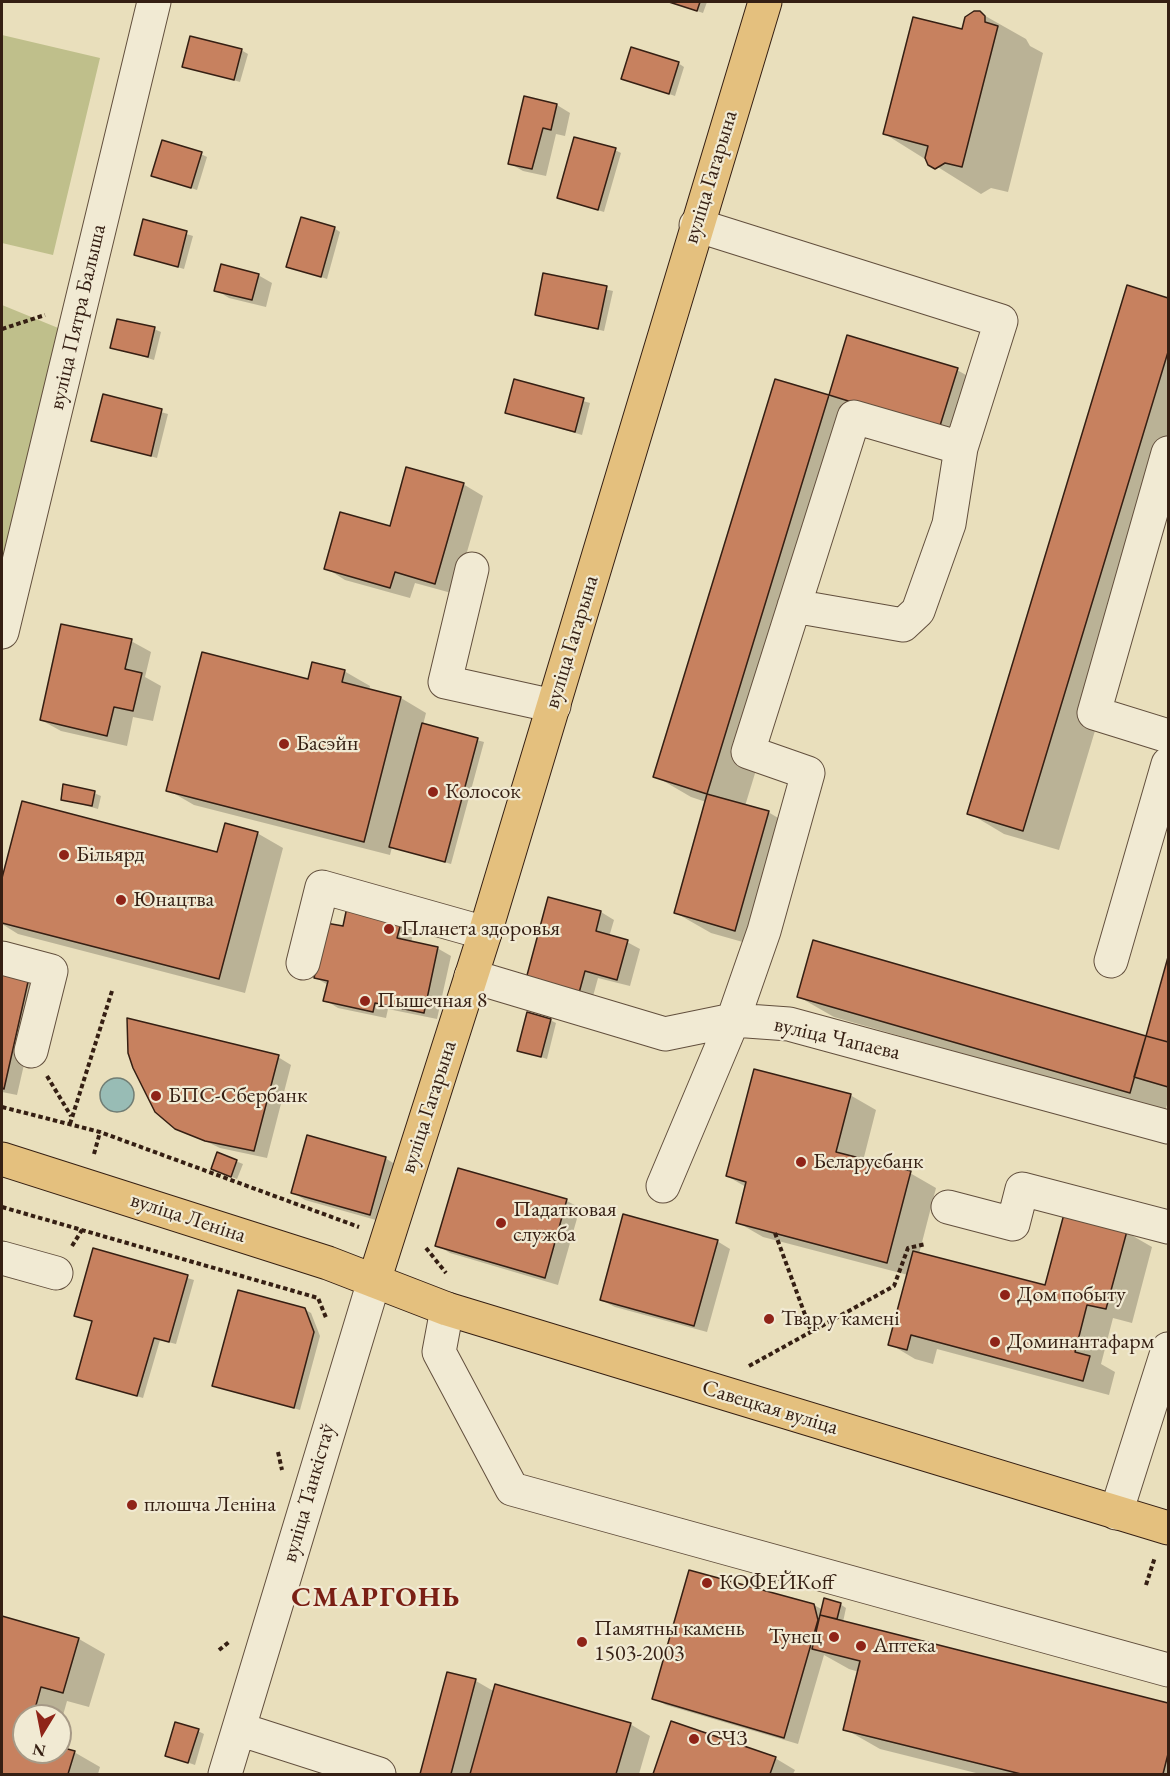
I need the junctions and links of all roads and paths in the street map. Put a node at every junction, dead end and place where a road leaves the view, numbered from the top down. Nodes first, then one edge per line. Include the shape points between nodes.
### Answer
1 (153, 2) edge
2 (765, 2) edge
3 (696, 225) junction
4 (961, 448) junction
5 (1168, 453) edge
6 (472, 569) dead end
7 (795, 606) junction
8 (2, 632) edge
9 (554, 706) junction
10 (1168, 736) edge
11 (1168, 764) edge
12 (485, 933) junction
13 (2, 958) edge
14 (1111, 962) dead end
15 (303, 963) dead end
16 (471, 976) junction
17 (112, 991) dead end
18 (733, 1020) junction
19 (32, 1051) joint
20 (2, 1107) edge
21 (71, 1117) junction
22 (70, 1124) junction
23 (1168, 1127) edge
24 (2, 1159) edge
25 (663, 1186) dead end
26 (2, 1207) edge
27 (948, 1208) dead end
28 (1168, 1227) edge
29 (362, 1228) dead end
30 (775, 1233) dead end
31 (926, 1244) dead end
32 (2, 1258) edge
33 (56, 1273) dead end
34 (374, 1281) junction
35 (447, 1309) junction
36 (324, 1331) dead end
37 (811, 1331) junction
38 (1168, 1348) edge
39 (744, 1368) dead end
40 (278, 1452) dead end
41 (286, 1470) dead end
42 (1116, 1513) junction
43 (1162, 1541) edge
44 (1146, 1585) dead end
45 (231, 1648) dead end
46 (219, 1650) dead end
47 (1168, 1670) edge
48 (239, 1729) junction
49 (225, 1774) edge
50 (379, 1774) edge

1 - 8 street, вуліца Пятра Балыша
2 - 3 main road, вуліца Гагарына
3 - 4 street via 1001,321
3 - 9 main road, вуліца Гагарына
4 - 7 street via 949,524 918,611 903,625
4 - 7 street via 854,417
5 - 10 street via 1094,713
6 - 9 street via 445,682
7 - 18 street via 748,752 808,773 764,931
9 - 12 main road, вуліца Гагарына
11 - 14 street
12 - 15 street via 322,887
12 - 16 main road, вуліца Гагарына
13 - 19 street via 51,971
16 - 18 street, вуліца Чапаева via 665,1034
16 - 34 main road, вуліца Гагарына
17 - 21 path
18 - 23 street, вуліца Чапаева via 789,1024
18 - 25 street
19 - 21 path
20 - 22 path
21 - 22 path
22 - 29 path
24 - 34 main road, вуліца Леніна
26 - 36 path via 318,1298 327,1320
27 - 28 street via 1013,1224 1022,1189
30 - 37 path
31 - 37 path via 908,1248 894,1286
32 - 33 street
34 - 35 main road, Савецкая вуліца
34 - 48 street, вуліца Танкістаў
35 - 42 main road, Савецкая вуліца
35 - 47 street via 439,1352 512,1489
37 - 39 path
38 - 42 street
40 - 41 path via 284,1480
42 - 43 main road, Савецкая вуліца
43 - 44 path
45 - 46 path via 234,1637
48 - 49 street, вуліца Танкістаў
48 - 50 street

